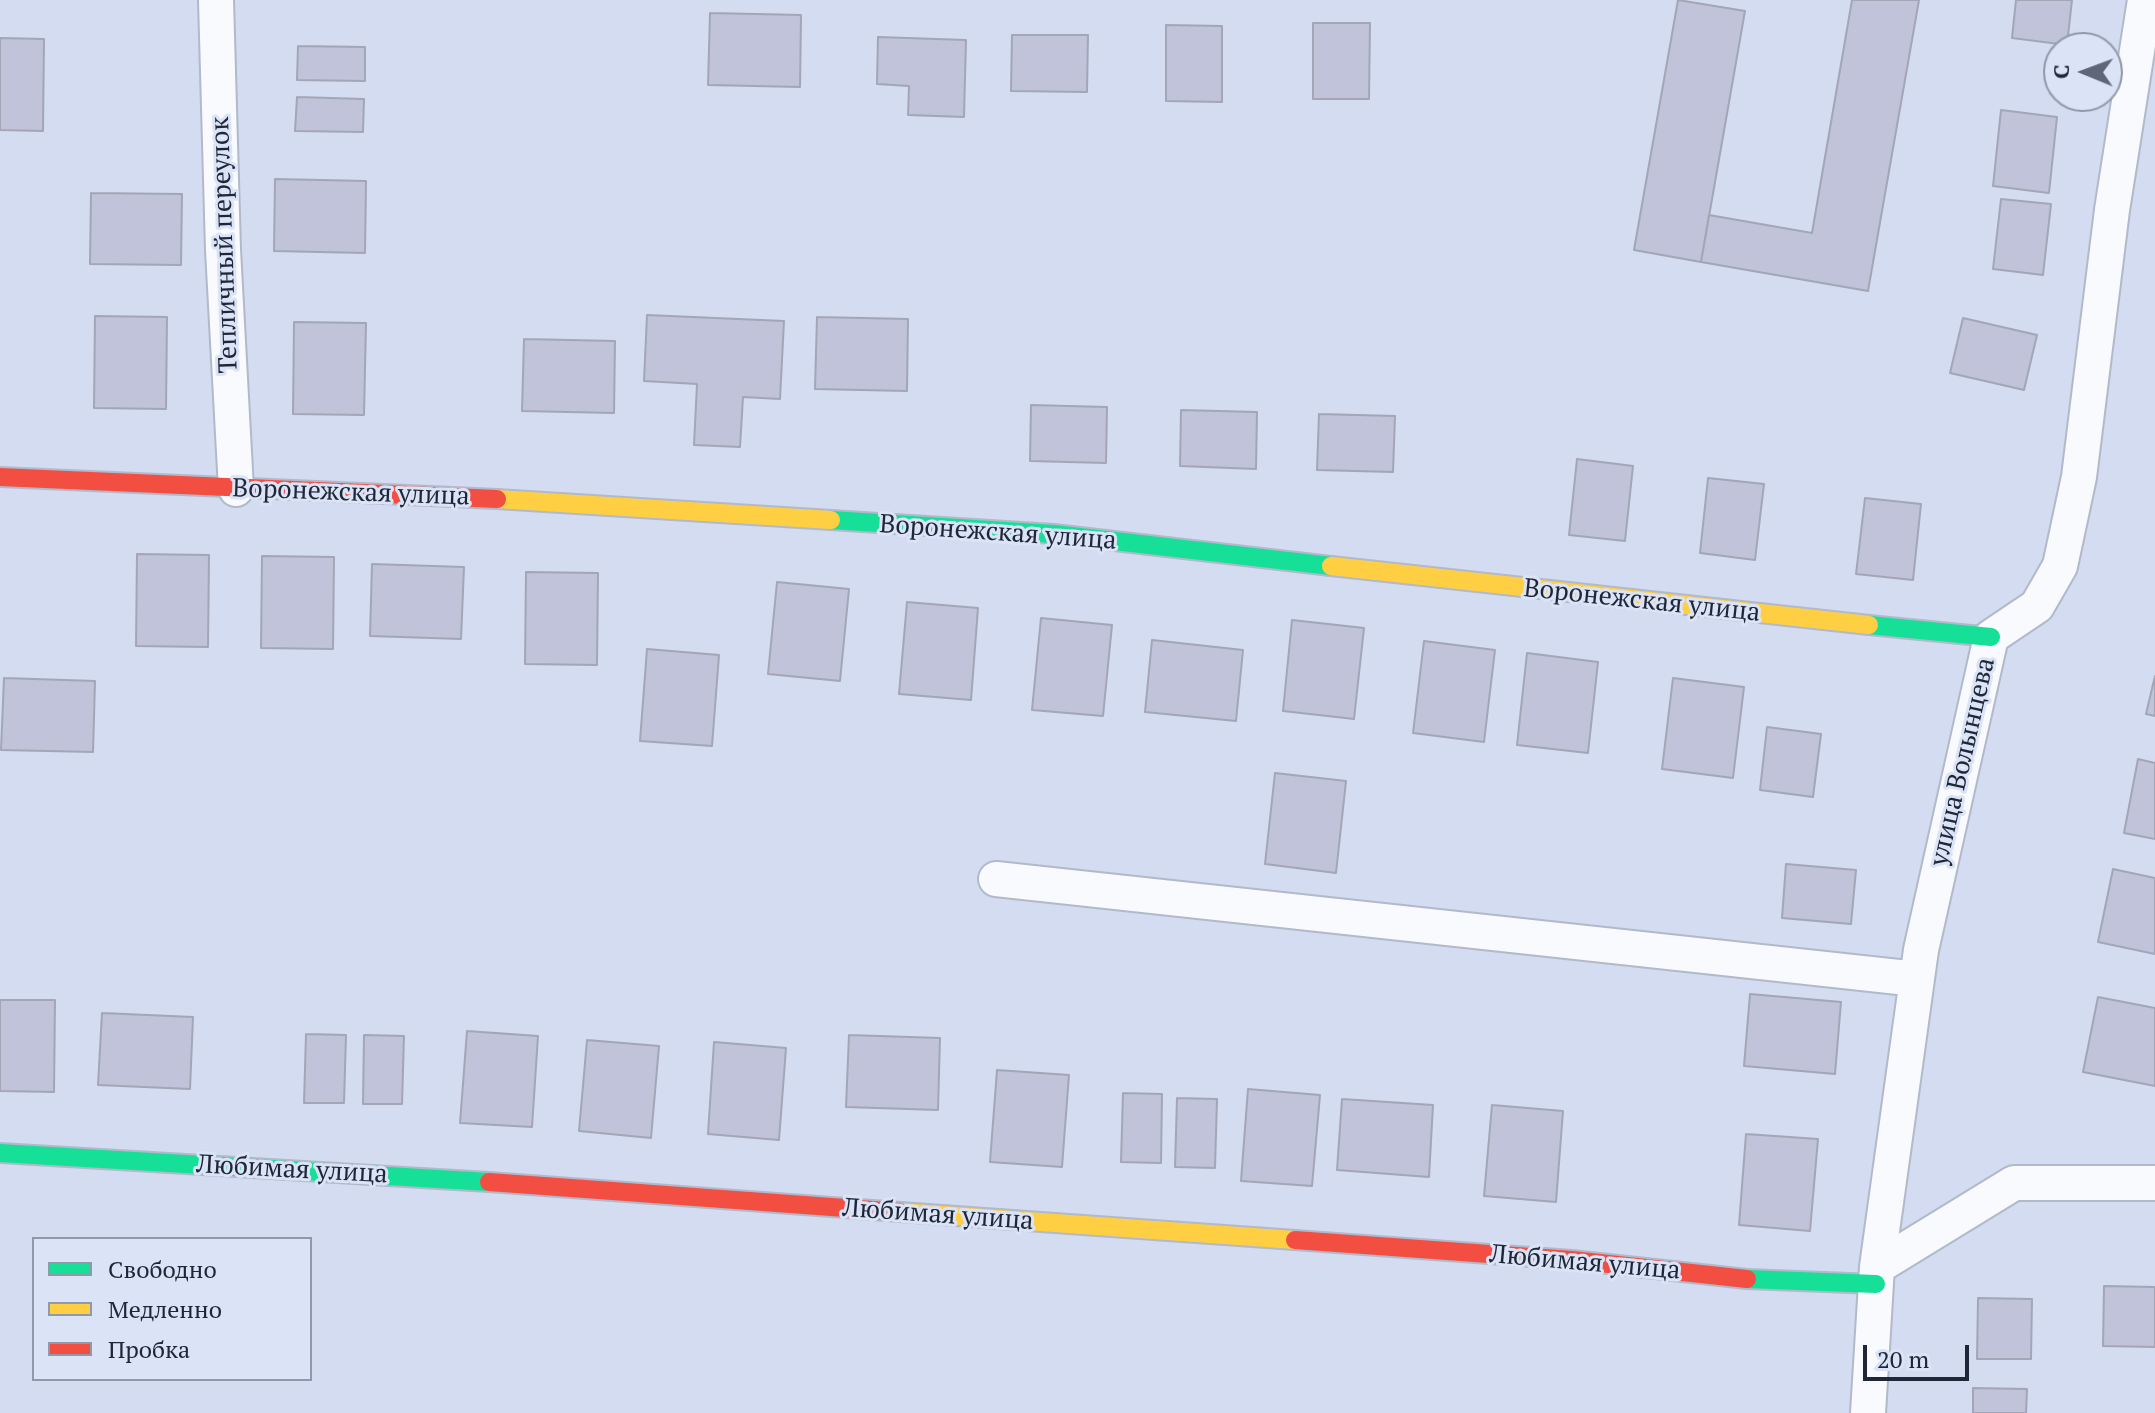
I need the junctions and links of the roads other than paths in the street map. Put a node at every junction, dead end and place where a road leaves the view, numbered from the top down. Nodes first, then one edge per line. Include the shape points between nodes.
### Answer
1 (216, 0) edge
2 (2145, 0) edge
3 (0, 477) edge
4 (236, 489) junction
5 (1991, 637) junction
6 (996, 879) dead end
7 (1917, 979) junction
8 (0, 1153) edge
9 (2155, 1183) edge
10 (1877, 1275) junction
11 (1868, 1413) edge

1 - 4 street, Тепличный переулок
2 - 5 street, улица Волынцева via 2079,477 2060,566 2037,606
3 - 4 street, Воронежская улица
4 - 5 street, Воронежская улица via 432,495 1054,534
5 - 7 street, улица Волынцева
6 - 7 street
7 - 10 street, улица Волынцева
8 - 10 street, Любимая улица via 330,1171 1556,1259 1753,1280
9 - 10 street via 2014,1183
10 - 11 street, улица Волынцева

